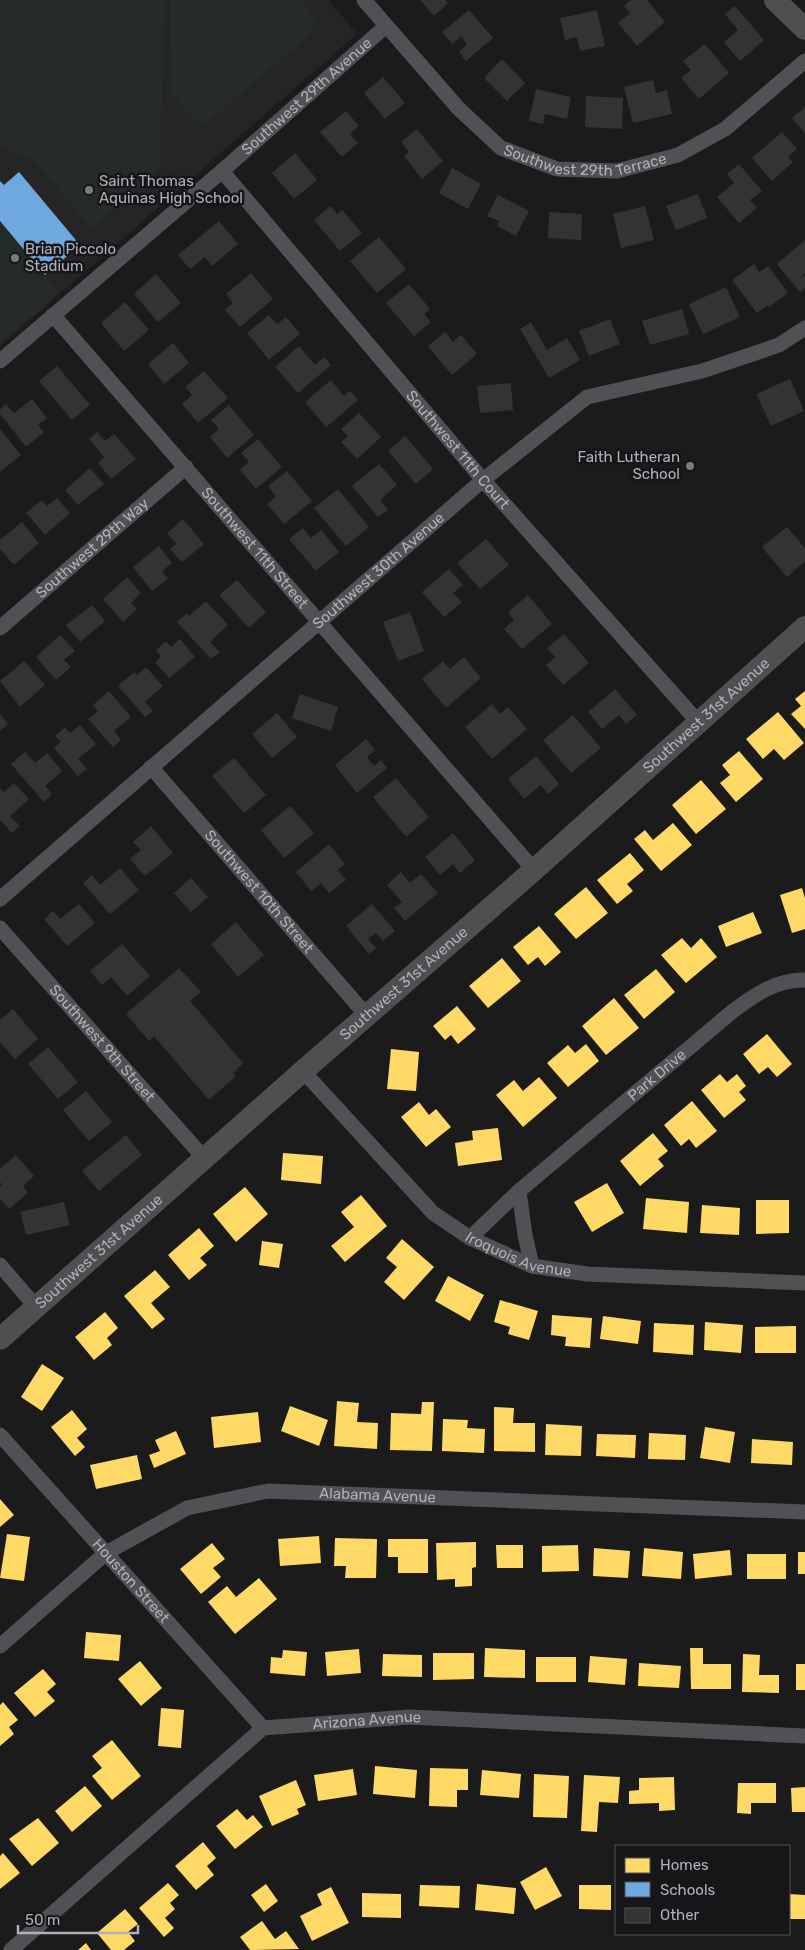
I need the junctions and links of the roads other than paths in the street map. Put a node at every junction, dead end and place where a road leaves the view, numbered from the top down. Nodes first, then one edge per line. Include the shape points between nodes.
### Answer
1 (364, 0) edge
2 (776, 0) edge
3 (386, 26) junction
4 (805, 28) edge
5 (805, 60) edge
6 (222, 171) junction
7 (53, 315) junction
8 (805, 328) edge
9 (0, 361) edge
10 (186, 467) junction
11 (484, 480) junction
12 (318, 621) junction
13 (805, 627) edge
14 (0, 628) edge
15 (699, 723) junction
16 (151, 767) junction
17 (534, 870) junction
18 (0, 899) edge
19 (0, 928) edge
20 (805, 980) edge
21 (367, 1016) junction
22 (303, 1071) junction
23 (204, 1158) junction
24 (519, 1191) junction
25 (470, 1238) junction
26 (0, 1265) edge
27 (532, 1266) junction
28 (805, 1283) edge
29 (36, 1307) junction
30 (0, 1339) edge
31 (0, 1434) edge
32 (805, 1512) edge
33 (106, 1553) junction
34 (0, 1646) edge
35 (263, 1728) junction
36 (805, 1736) edge
37 (11, 1950) edge

1 - 3 street, Southwest 29th Terrace
2 - 4 main road
3 - 5 street, Southwest 29th Terrace via 459,109 501,148 557,169 617,171 678,155 725,129
3 - 6 street, Southwest 29th Avenue
6 - 7 street, Southwest 29th Avenue
6 - 11 street, Southwest 11th Court
7 - 9 street, Southwest 29th Avenue
7 - 10 street, Southwest 11th Street
8 - 11 street, Southwest 30th Avenue via 779,344 702,371 587,397
10 - 12 street, Southwest 11th Street
10 - 14 street, Southwest 29th Way
11 - 12 street, Southwest 30th Avenue
11 - 15 street, Southwest 11th Court
12 - 16 street, Southwest 30th Avenue
12 - 17 street, Southwest 11th Street
13 - 15 main road, Southwest 31st Avenue
15 - 17 main road, Southwest 31st Avenue
16 - 18 street, Southwest 30th Avenue
16 - 21 street, Southwest 10th Street
17 - 21 main road, Southwest 31st Avenue
19 - 23 street, Southwest 9th Street
20 - 24 street, Park Drive via 792,980 759,992
21 - 22 main road, Southwest 31st Avenue
22 - 23 main road, Southwest 31st Avenue
22 - 25 street, Iroquois Avenue via 433,1213
23 - 29 main road, Southwest 31st Avenue
24 - 25 street, Park Drive
24 - 27 street
25 - 27 street, Iroquois Avenue
26 - 29 street
27 - 28 street, Iroquois Avenue via 587,1274
29 - 30 main road, Southwest 31st Avenue
31 - 33 street, Houston Street
32 - 33 street, Alabama Avenue via 268,1491 187,1508
33 - 34 street, Alabama Avenue
33 - 35 street, Houston Street
35 - 36 street, Arizona Avenue via 409,1717
35 - 37 street

